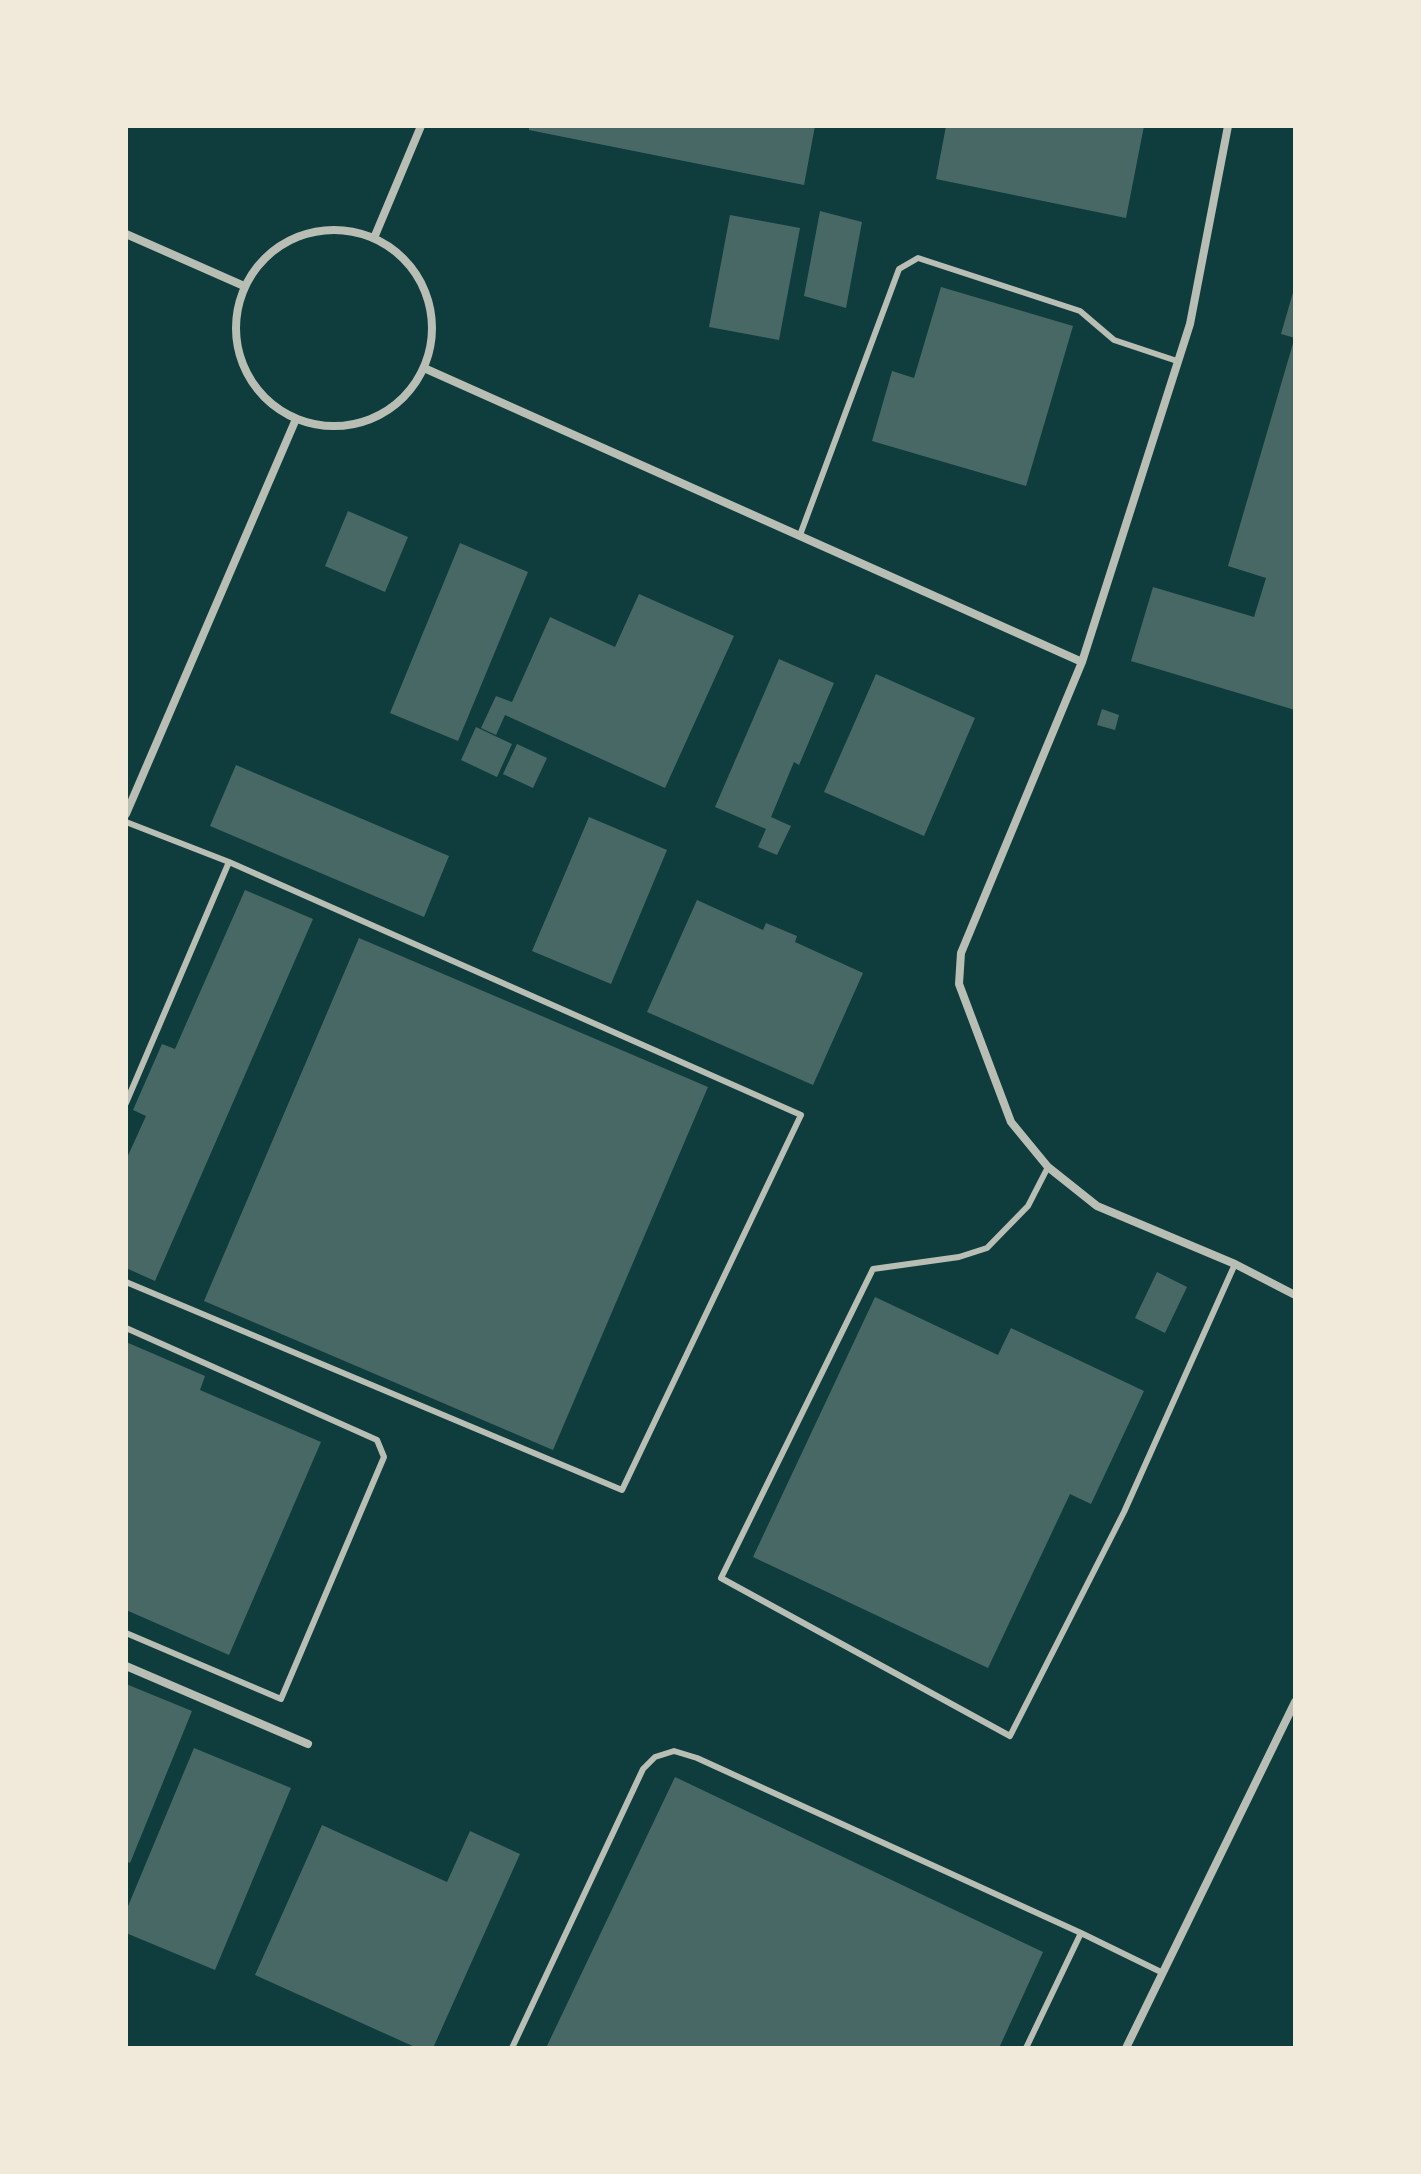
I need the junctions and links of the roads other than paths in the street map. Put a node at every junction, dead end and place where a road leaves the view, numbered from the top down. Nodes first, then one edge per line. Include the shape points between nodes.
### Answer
1 (421, 126) edge
2 (1228, 126) edge
3 (126, 234) edge
4 (374, 238) junction
5 (244, 286) junction
6 (1177, 361) junction
7 (424, 368) junction
8 (296, 419) junction
9 (800, 535) junction
10 (1082, 662) junction
11 (126, 814) edge
12 (126, 822) edge
13 (229, 862) junction
14 (126, 1103) edge
15 (1048, 1167) junction
16 (1235, 1264) junction
17 (126, 1282) edge
18 (1295, 1295) edge
19 (126, 1328) edge
20 (126, 1633) edge
21 (126, 1666) edge
22 (1295, 1702) edge
23 (308, 1744) dead end
24 (1081, 1933) junction
25 (1163, 1973) junction
26 (512, 2048) edge
27 (1026, 2048) edge
28 (1126, 2048) edge

1 - 4 street
2 - 6 street via 1190,324
3 - 5 street
4 - 5 street via 345,230 314,231 285,242 261,261
4 - 7 street via 400,255 419,279 430,308 432,338
5 - 8 street via 236,316 237,348 249,378 269,402
6 - 9 lane via 1114,340 1080,311 918,258 899,269
6 - 10 street
7 - 8 street via 407,394 384,413 356,424 325,426
7 - 9 street
8 - 11 street
9 - 10 street
10 - 15 street via 961,953 959,984 1011,1122
12 - 13 lane
13 - 14 lane
13 - 17 lane via 801,1115 622,1490
15 - 16 street via 1097,1206
15 - 16 lane via 1028,1206 987,1248 873,1269 721,1578 1010,1736 1124,1512
16 - 18 street
19 - 20 lane via 377,1440 384,1457 281,1699
21 - 23 street
22 - 25 street
24 - 25 lane
24 - 26 lane via 674,1751 655,1757 643,1769
24 - 27 lane
25 - 28 street

